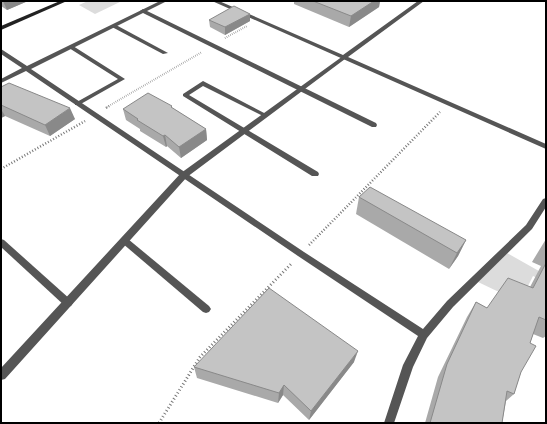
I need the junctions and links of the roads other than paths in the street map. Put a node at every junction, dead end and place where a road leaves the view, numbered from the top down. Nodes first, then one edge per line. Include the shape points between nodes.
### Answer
1 (64, 1) edge
2 (164, 1) edge
3 (215, 1) edge
4 (421, 1) edge
5 (144, 11) junction
6 (114, 26) junction
7 (1, 28) edge
8 (70, 47) junction
9 (1, 52) edge
10 (165, 53) dead end
11 (343, 58) junction
12 (26, 68) junction
13 (1, 81) edge
14 (301, 89) junction
15 (77, 104) junction
16 (265, 115) junction
17 (374, 125) dead end
18 (243, 131) junction
19 (546, 147) edge
20 (315, 174) dead end
21 (184, 175) junction
22 (546, 201) edge
23 (125, 241) junction
24 (1, 242) edge
25 (68, 304) junction
26 (206, 309) dead end
27 (424, 335) junction
28 (1, 375) edge
29 (389, 423) edge

1 - 7 main road
2 - 5 street
3 - 11 street
4 - 11 street
5 - 6 street
5 - 14 street
6 - 8 street
6 - 10 street
8 - 12 street
8 - 15 street via 122,79
9 - 12 street
11 - 14 street
11 - 19 street
12 - 13 street
12 - 15 street
14 - 16 street
14 - 17 street
15 - 21 street
16 - 18 street
16 - 18 street via 203,83 185,94
18 - 20 street
18 - 21 street
21 - 23 street
21 - 27 street
22 - 27 street via 529,227 450,304
23 - 25 street
23 - 26 street
24 - 25 street
25 - 28 street
27 - 29 street via 408,364

